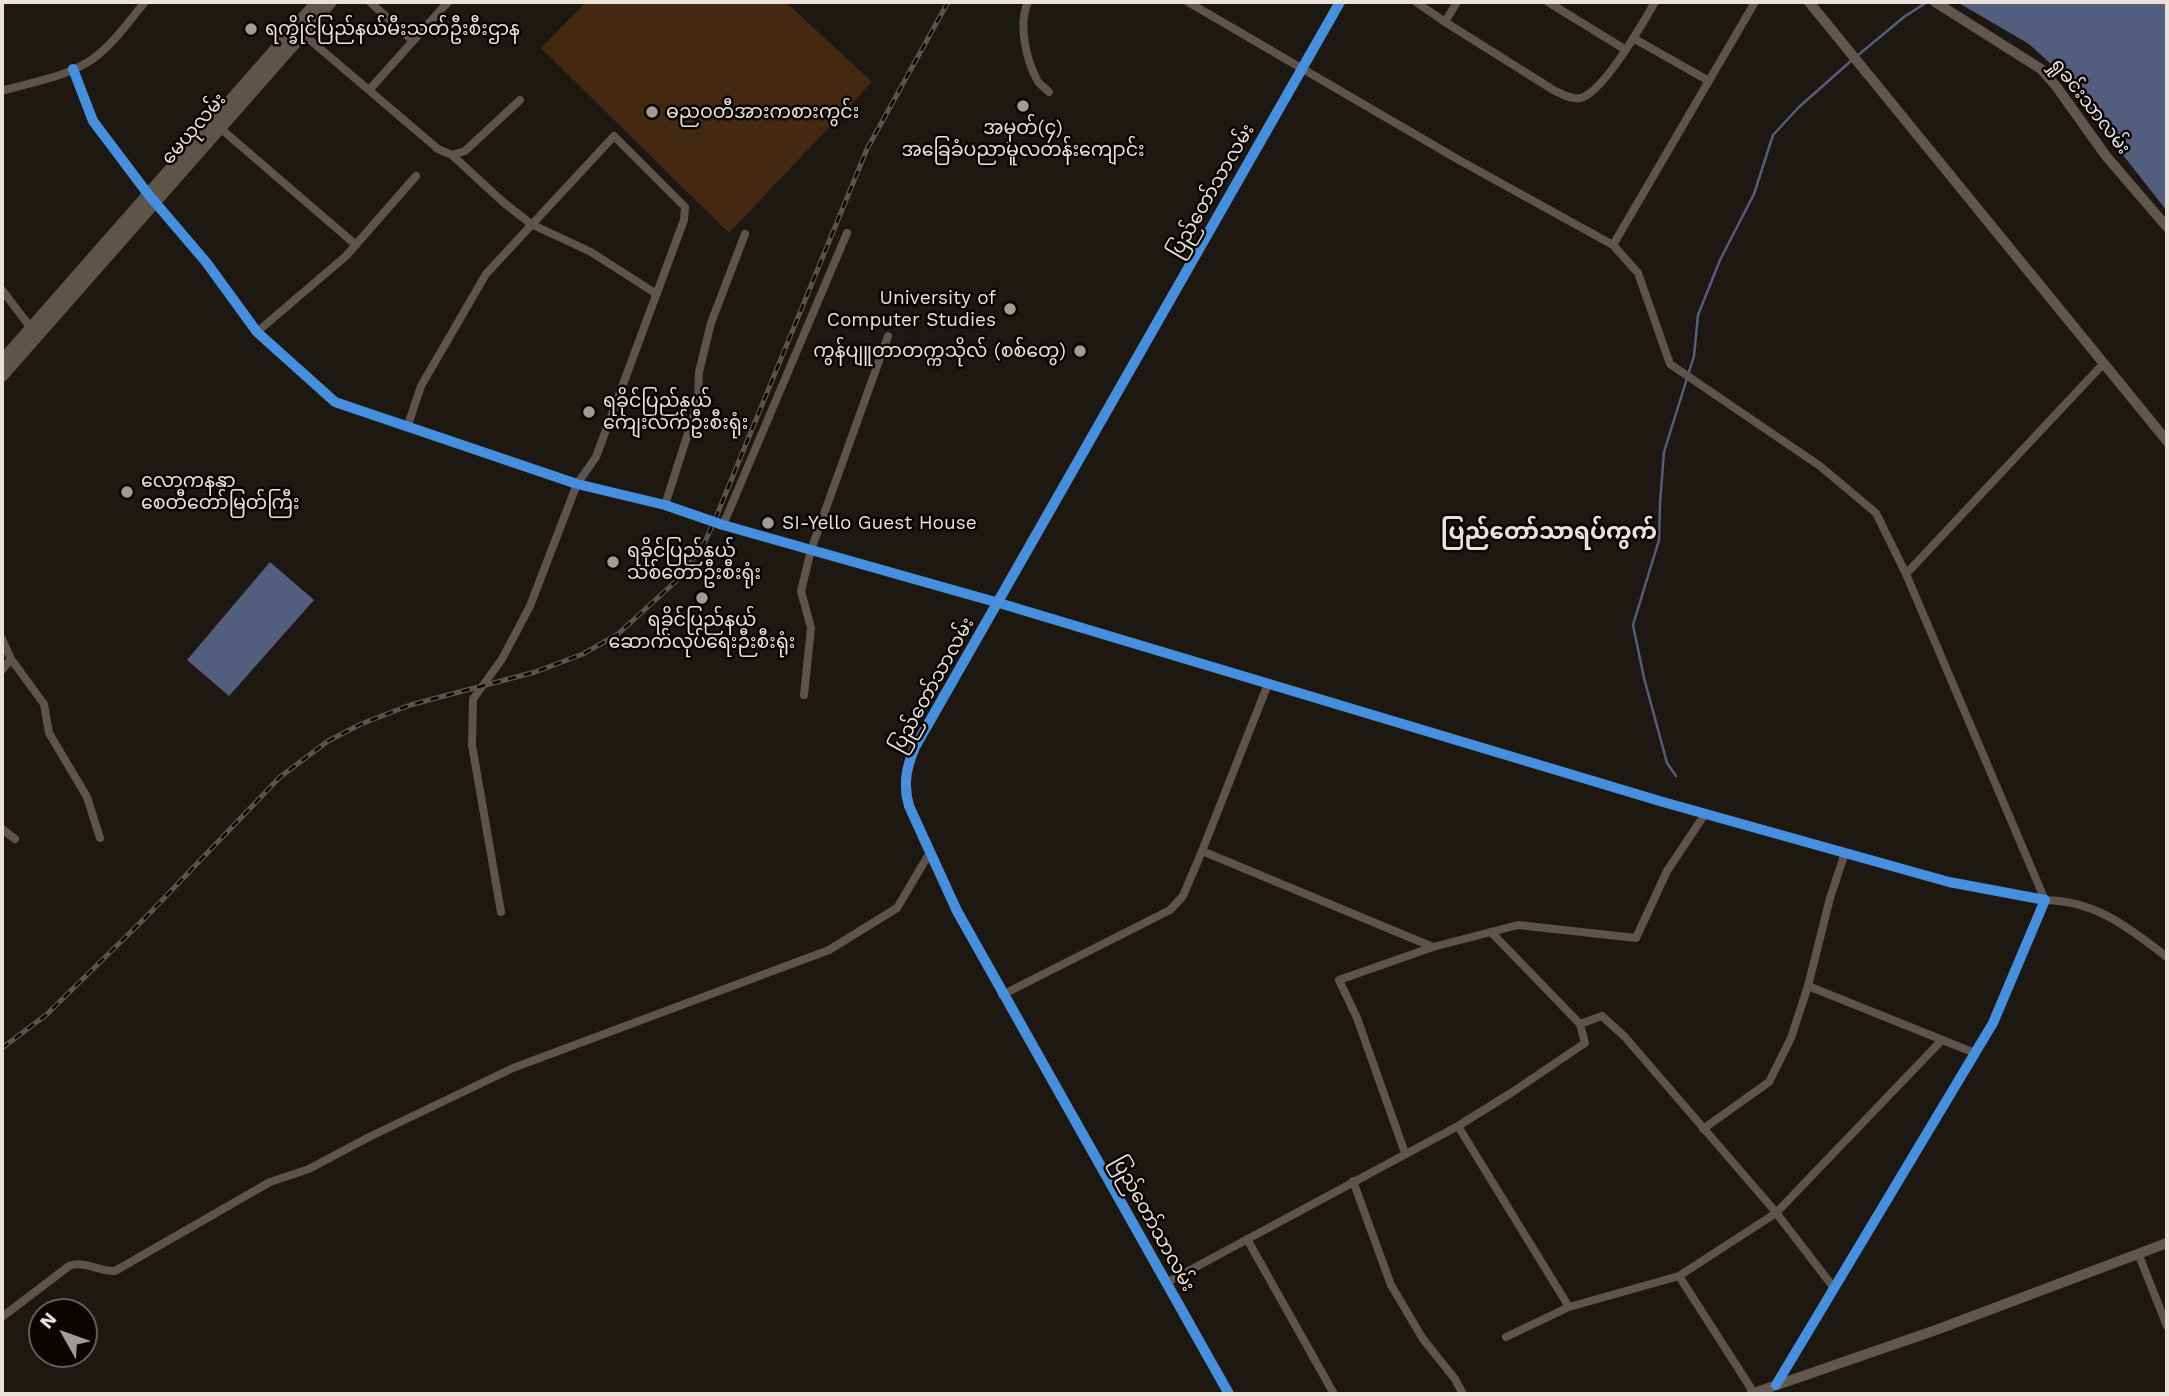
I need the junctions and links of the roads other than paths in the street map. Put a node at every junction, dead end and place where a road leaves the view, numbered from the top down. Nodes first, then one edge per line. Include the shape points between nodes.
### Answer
1 (145, 2) edge
2 (317, 2) edge
3 (331, 2) edge
4 (370, 2) edge
5 (448, 2) edge
6 (1028, 2) edge
7 (1188, 2) edge
8 (1340, 2) edge
9 (1416, 2) edge
10 (1457, 2) edge
11 (1548, 2) edge
12 (1655, 2) edge
13 (1755, 2) edge
14 (1809, 2) edge
15 (1935, 2) edge
16 (1445, 22) junction
17 (303, 34) junction
18 (1633, 38) junction
19 (413, 41) junction
20 (1626, 50) junction
21 (1302, 68) junction
22 (73, 69) junction
23 (1709, 81) junction
24 (370, 89) junction
25 (2, 91) edge
26 (1049, 92) dead end
27 (520, 100) dead end
28 (220, 128) junction
29 (452, 155) junction
30 (416, 176) dead end
31 (151, 198) junction
32 (531, 224) junction
33 (2167, 228) edge
34 (846, 233) dead end
35 (745, 234) dead end
36 (356, 244) junction
37 (1613, 245) junction
38 (2, 290) edge
39 (655, 293) junction
40 (31, 328) junction
41 (257, 331) junction
42 (888, 335) dead end
43 (2, 361) edge
44 (2104, 363) junction
45 (2, 376) edge
46 (408, 425) junction
47 (2167, 441) edge
48 (577, 484) junction
49 (665, 505) junction
50 (723, 525) junction
51 (811, 551) junction
52 (1906, 574) junction
53 (999, 603) junction
54 (2, 639) edge
55 (11, 659) junction
56 (2, 670) edge
57 (1268, 684) junction
58 (804, 695) dead end
59 (1704, 814) junction
60 (2, 829) edge
61 (100, 838) dead end
62 (15, 839) dead end
63 (1202, 851) junction
64 (1844, 853) junction
65 (929, 854) junction
66 (2046, 900) junction
67 (501, 912) dead end
68 (1491, 932) junction
69 (1433, 947) junction
70 (2167, 957) edge
71 (1808, 986) junction
72 (1003, 995) junction
73 (1580, 1024) junction
74 (1942, 1040) junction
75 (1975, 1053) junction
76 (1458, 1126) junction
77 (1703, 1129) junction
78 (1405, 1153) junction
79 (1353, 1181) junction
80 (1776, 1213) junction
81 (1247, 1239) junction
82 (2167, 1243) edge
83 (2138, 1253) junction
84 (1679, 1276) junction
85 (1166, 1283) junction
86 (1834, 1288) junction
87 (1569, 1307) junction
88 (2, 1317) edge
89 (2167, 1326) edge
90 (1506, 1337) dead end
91 (1776, 1385) junction
92 (1229, 1394) edge
93 (1334, 1394) edge
94 (1463, 1394) edge
95 (1753, 1394) edge

1 - 22 street via 108,46
2 - 31 main road, မေယုလမ်း
3 - 17 main road, မေယုလမ်း
4 - 19 street
5 - 19 street
6 - 26 street via 1025,44 1037,82
7 - 21 street
8 - 21 street, ပြည်တော်သာလမ်း
9 - 16 street
10 - 16 street
11 - 20 street
12 - 18 street
13 - 23 street
14 - 44 street
15 - 33 street, ရှုခင်းသာလမ်း via 2041,69
16 - 20 street via 1572,98 1595,88
17 - 24 street
17 - 28 main road, မေယုလမ်း
18 - 20 street
18 - 23 street
19 - 24 street
21 - 37 street
21 - 53 street, ပြည်တော်သာလမ်း
22 - 25 street
22 - 31 street via 93,121
23 - 37 street
24 - 29 street via 438,149
27 - 29 street via 465,151
28 - 31 main road, မေယုလမ်း
28 - 36 street
29 - 32 street
30 - 36 street
31 - 40 main road, မေယုလမ်း
31 - 41 street
31 - 45 main road, မေယုလမ်း
32 - 39 street via 591,252
32 - 39 street via 614,136 685,207
32 - 46 street via 486,274 421,386
34 - 50 street
35 - 49 street via 711,323 699,372 698,402
36 - 41 street
37 - 52 street via 1638,273 1670,364 1820,466 1877,513
38 - 40 street
39 - 48 street via 596,457
40 - 43 main road, မေယုလမ်း
41 - 46 street via 335,401
42 - 51 street
44 - 47 street
44 - 52 street
46 - 48 street
48 - 49 street
48 - 67 street via 530,606 502,659 473,699 472,745
49 - 50 street
50 - 51 street
51 - 53 street
51 - 58 street via 801,591 811,628
52 - 66 street
53 - 57 street
53 - 65 street, ပြည်တော်သာလမ်း via 909,761 907,798
54 - 55 street
55 - 56 street
55 - 61 street via 44,704 49,733 87,797
57 - 59 street
57 - 63 street
59 - 64 street
59 - 68 street via 1667,871 1636,938 1518,925
60 - 62 street
63 - 69 street
63 - 72 street via 1183,896 1170,910
64 - 66 street via 1949,882
64 - 71 street
65 - 72 street, ပြည်တော်သာလမ်း
65 - 88 street via 897,908 829,950 513,1068 309,1169 271,1182 115,1270 76,1263 69,1266
66 - 70 street via 2095,908
66 - 75 street via 1993,1023
68 - 69 street
68 - 73 street
69 - 78 street via 1339,980
71 - 74 street
71 - 77 street via 1791,1038 1769,1082
72 - 85 street, ပြည်တော်သာလမ်း
73 - 76 street via 1585,1043
73 - 77 street via 1602,1016
74 - 75 street
74 - 80 street
75 - 86 street
76 - 78 street
76 - 87 street
77 - 80 street
78 - 79 street
79 - 81 street
79 - 94 street via 1391,1285
80 - 84 street
80 - 86 street
81 - 85 street
81 - 93 street
82 - 83 street
83 - 89 street
83 - 91 street
84 - 87 street
84 - 95 street
85 - 92 street, ပြည်တော်သာလမ်း
86 - 91 street
87 - 90 street
91 - 95 street

